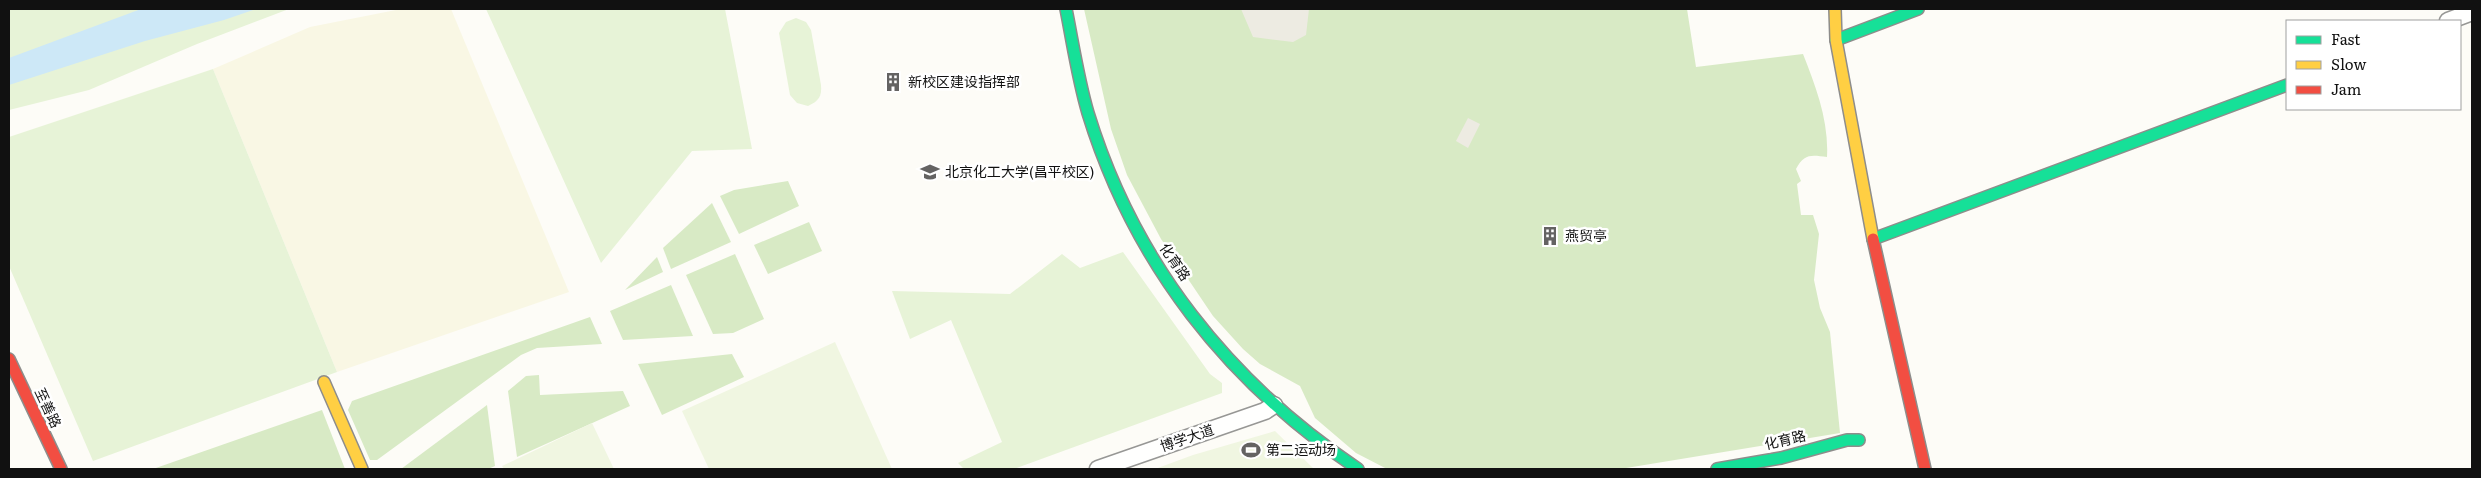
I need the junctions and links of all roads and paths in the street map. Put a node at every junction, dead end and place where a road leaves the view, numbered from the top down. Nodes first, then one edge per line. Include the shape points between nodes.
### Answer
1 (1066, 9) edge
2 (1835, 9) edge
3 (1918, 9) edge
4 (2472, 12) edge
5 (2451, 20) edge
6 (1836, 40) junction
7 (2286, 84) edge
8 (1873, 239) junction
9 (9, 359) edge
10 (324, 382) dead end
11 (1274, 405) junction
12 (1859, 440) dead end
13 (61, 469) edge
14 (362, 469) edge
15 (1098, 469) edge
16 (1358, 469) edge
17 (1717, 469) edge
18 (1926, 469) edge

1 - 11 street, 化育路 via 1088,112 1121,198 1142,240 1212,342
2 - 6 street
3 - 6 street
4 - 5 street
6 - 8 street
7 - 8 street
8 - 18 street
9 - 13 street, 至善路
10 - 14 street
11 - 15 street, 博学大道 via 1266,411
11 - 16 street, 化育路
12 - 17 street, 化育路

